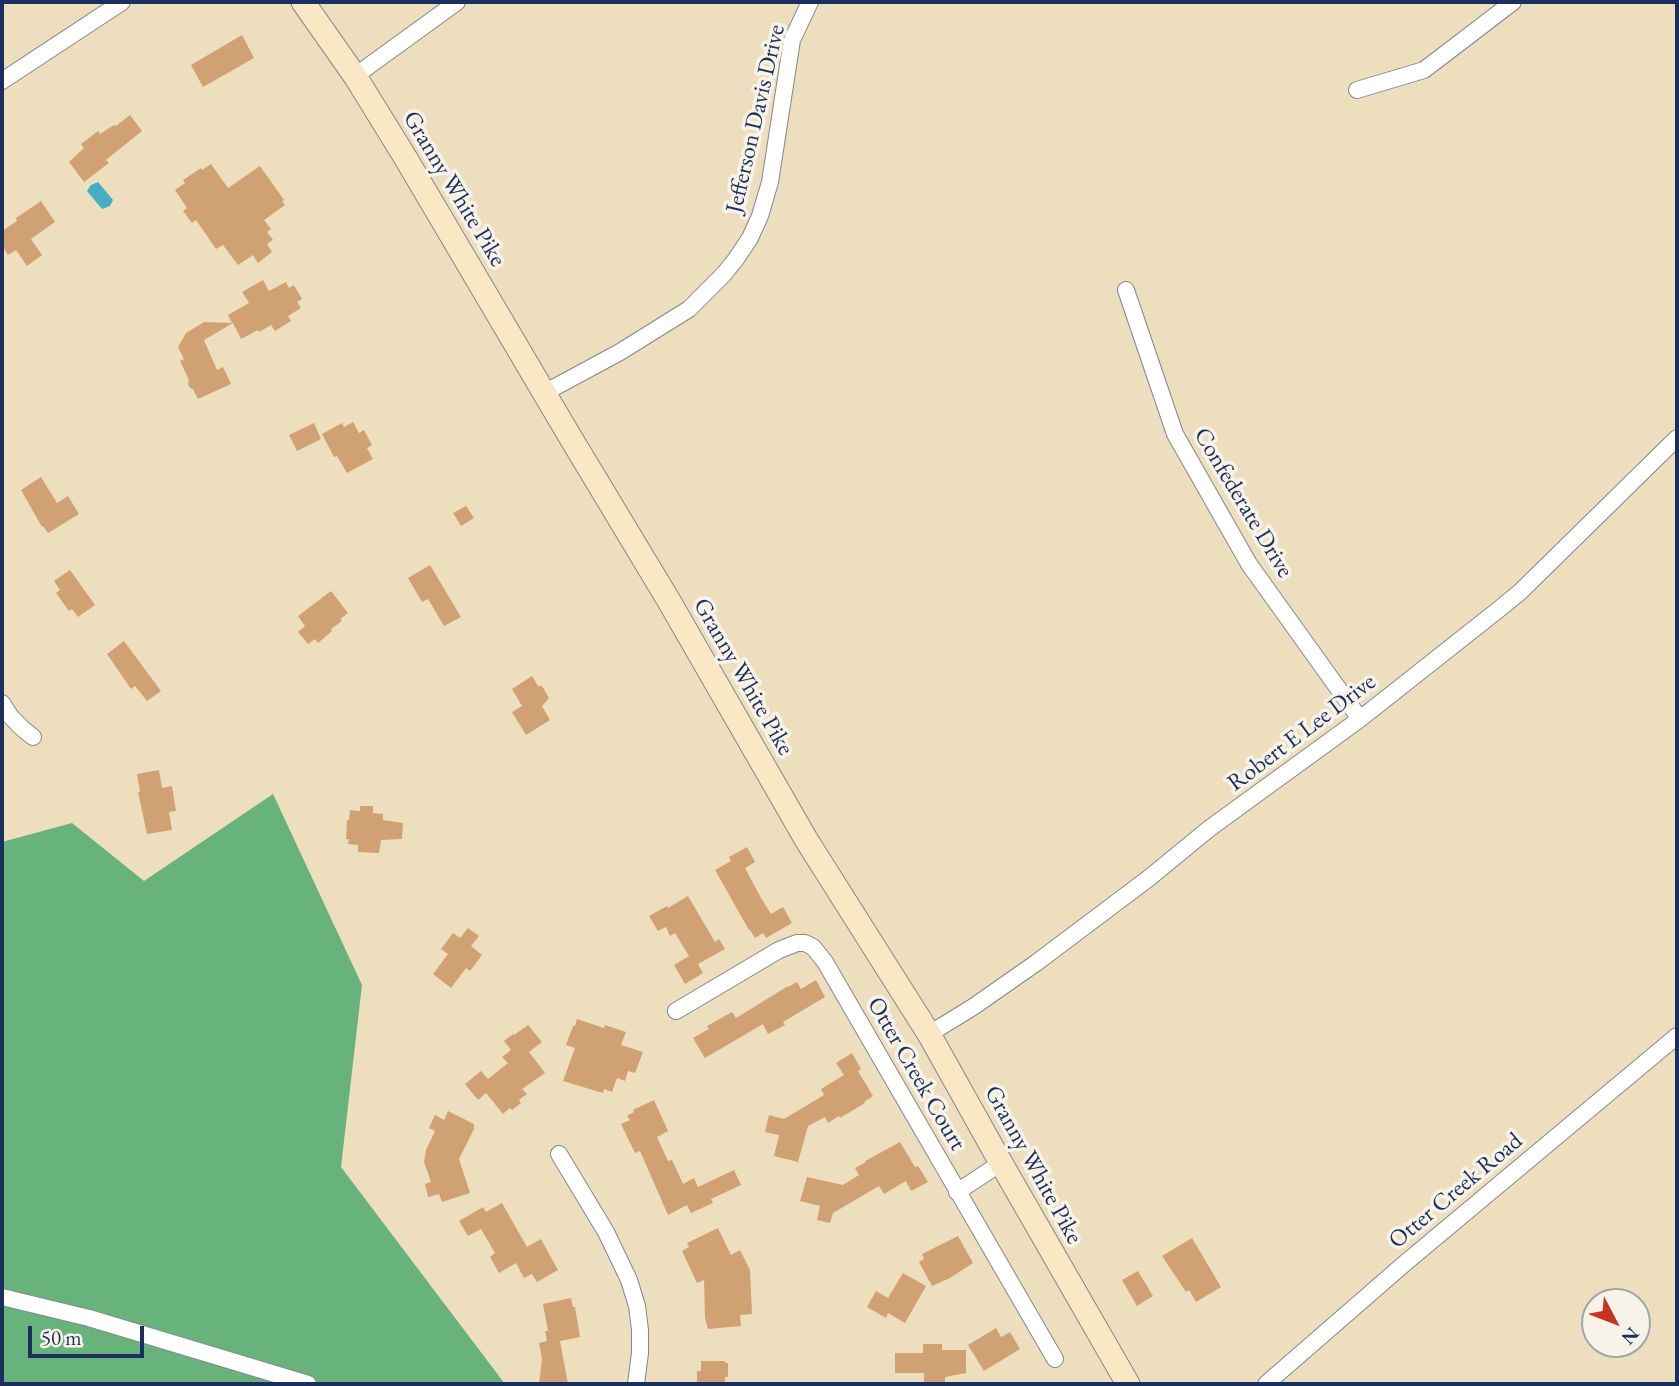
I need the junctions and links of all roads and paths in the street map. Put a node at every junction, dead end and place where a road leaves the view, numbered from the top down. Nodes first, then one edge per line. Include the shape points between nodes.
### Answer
1 (122, 2) edge
2 (303, 2) edge
3 (457, 2) edge
4 (810, 2) edge
5 (1513, 2) edge
6 (355, 76) junction
7 (2, 81) edge
8 (1357, 90) dead end
9 (1126, 290) dead end
10 (544, 393) junction
11 (1677, 438) edge
12 (2, 702) edge
13 (1360, 719) junction
14 (33, 737) dead end
15 (676, 1012) dead end
16 (929, 1034) junction
17 (1677, 1036) edge
18 (559, 1154) dead end
19 (1001, 1163) junction
20 (957, 1192) junction
21 (2, 1297) edge
22 (1055, 1359) dead end
23 (308, 1384) edge
24 (636, 1384) edge
25 (1128, 1384) edge
26 (1266, 1384) edge

1 - 7 street
2 - 6 main road, Granny White Pike
3 - 6 street
4 - 10 street, Jefferson Davis Drive via 792,40 770,182 755,227 736,259 689,309
5 - 8 street via 1424,70
6 - 10 main road, Granny White Pike
9 - 13 street, Confederate Drive via 1175,434 1249,564
10 - 16 main road, Granny White Pike via 807,841
11 - 13 street, Robert E Lee Drive via 1520,592
12 - 14 street
13 - 16 street, Robert E Lee Drive via 1018,976
15 - 20 street, Otter Creek Court via 779,950 797,943 813,947
16 - 19 main road, Granny White Pike
17 - 26 street, Otter Creek Road
18 - 24 street via 629,1280 640,1330
19 - 20 street
19 - 25 main road, Granny White Pike
20 - 22 street, Otter Creek Court
21 - 23 street via 89,1318

